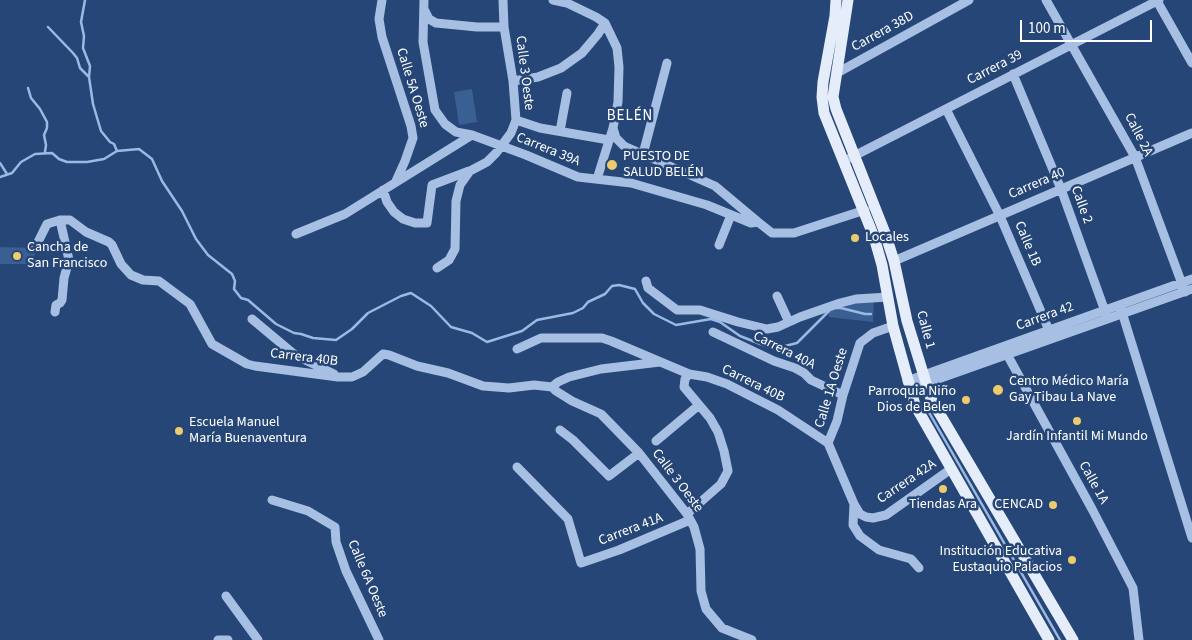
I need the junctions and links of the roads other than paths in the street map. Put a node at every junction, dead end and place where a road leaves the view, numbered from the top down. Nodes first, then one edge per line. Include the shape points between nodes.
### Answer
1 (382, 0) edge
2 (504, 0) edge
3 (553, 0) edge
4 (836, 0) edge
5 (848, 0) edge
6 (969, 0) edge
7 (1046, 0) edge
8 (1158, 0) edge
9 (424, 4) edge
10 (605, 23) junction
11 (504, 27) junction
12 (1072, 44) junction
13 (667, 63) dead end
14 (1192, 63) edge
15 (837, 73) junction
16 (1013, 74) junction
17 (513, 81) junction
18 (567, 93) dead end
19 (946, 109) junction
20 (516, 120) junction
21 (613, 128) junction
22 (560, 131) junction
23 (1192, 133) edge
24 (472, 135) junction
25 (609, 140) junction
26 (502, 146) junction
27 (643, 154) junction
28 (855, 155) junction
29 (1136, 158) junction
30 (844, 160) junction
31 (470, 171) junction
32 (597, 179) junction
33 (395, 183) junction
34 (1061, 189) junction
35 (384, 190) junction
36 (865, 210) junction
37 (731, 215) junction
38 (1000, 216) junction
39 (60, 220) junction
40 (758, 222) junction
41 (296, 234) dead end
42 (719, 245) dead end
43 (35, 248) dead end
44 (894, 260) junction
45 (437, 268) dead end
46 (1192, 279) edge
47 (646, 281) dead end
48 (1186, 288) edge
49 (777, 296) dead end
50 (888, 297) junction
51 (1121, 309) junction
52 (54, 312) dead end
53 (1106, 315) junction
54 (252, 319) dead end
55 (789, 322) junction
56 (893, 326) junction
57 (713, 332) dead end
58 (1050, 334) junction
59 (517, 349) dead end
60 (1005, 351) junction
61 (660, 362) junction
62 (689, 374) junction
63 (338, 377) junction
64 (924, 379) junction
65 (909, 385) junction
66 (552, 387) junction
67 (843, 395) junction
68 (698, 405) junction
69 (560, 430) dead end
70 (656, 441) dead end
71 (828, 444) junction
72 (639, 453) junction
73 (518, 466) dead end
74 (951, 469) junction
75 (272, 500) dead end
76 (854, 504) junction
77 (688, 517) junction
78 (1192, 538) edge
79 (919, 568) dead end
80 (226, 596) dead end
81 (218, 640) edge
82 (228, 640) edge
83 (258, 640) edge
84 (378, 640) edge
85 (752, 640) edge
86 (1049, 640) edge
87 (1072, 640) edge
88 (1139, 640) edge

1 - 33 street, Calle 5A Oeste via 379,19 382,37 413,138
2 - 11 street, Calle 3 Oeste
3 - 10 street via 567,3
4 - 30 main road, Calle 1 via 822,97 824,114
5 - 15 main road, Calle 1
6 - 15 street, Carrera 38D
7 - 12 street, Calle 2A
8 - 12 street, Carrera 39
8 - 14 street
9 - 11 street via 429,19 436,23
9 - 24 street, Carrera 39A via 423,42 435,110 456,132
10 - 17 street via 591,44 567,64 538,77
10 - 21 street via 616,48 618,67 618,102
11 - 17 street, Calle 3 Oeste
12 - 16 street, Carrera 39
12 - 29 street, Calle 2A
13 - 27 street
15 - 28 main road, Calle 1 via 836,109
16 - 19 street, Carrera 39
16 - 34 street, Calle 2
17 - 20 street, Calle 3 Oeste
18 - 22 street
19 - 28 street, Carrera 39
19 - 38 street, Calle 1B
20 - 22 street
20 - 26 street, Calle 3 Oeste
21 - 25 street
21 - 27 street via 616,138 624,146
22 - 25 street
23 - 29 street, Carrera 40
24 - 26 street, Carrera 39A
24 - 33 street
25 - 32 street
26 - 31 street, Calle 3 Oeste via 487,162
26 - 32 street, Carrera 39A via 578,177
27 - 40 street via 714,186
28 - 30 street, Carrera 39
28 - 44 main road, Calle 1
29 - 34 street, Carrera 40
29 - 48 street, Calle 2A
30 - 36 main road, Calle 1
31 - 35 street, Calle 3 Oeste via 432,185 427,223 415,223 394,212
31 - 45 street via 460,185 456,201 455,249 449,260
32 - 37 street, Carrera 39A via 653,188
33 - 35 street
34 - 38 street, Carrera 40
34 - 53 street, Calle 2
35 - 41 street via 344,214
36 - 40 street, Carrera 39A via 794,233 772,232
36 - 50 main road, Calle 1
37 - 40 street, Carrera 39A via 751,223
37 - 42 street
38 - 44 street, Carrera 40
38 - 58 street, Calle 1B
39 - 43 street via 45,227
39 - 52 street via 69,260 62,300
39 - 63 street, Carrera 40B via 70,220 108,242 131,275 159,281 173,290 190,304 212,344 247,364
44 - 64 main road, Calle 1
46 - 48 street, Carrera 42
47 - 55 street via 648,288 677,310 700,310 767,329
48 - 51 street, Carrera 42
49 - 55 street
50 - 55 street via 840,303
50 - 56 main road, Calle 1
51 - 53 street, Carrera 42
51 - 78 street
53 - 58 street, Carrera 42
54 - 63 street via 295,355
56 - 65 main road, Calle 1
56 - 67 street, Calle 1A Oeste via 873,333 860,343
57 - 67 street, Carrera 40A via 795,368 811,380
58 - 60 street, Carrera 42
59 - 61 street, Carrera 40B via 542,338 602,338
60 - 64 street, Carrera 42
60 - 88 street, Calle 1A via 1133,588
61 - 62 street, Carrera 40B
61 - 66 street, Carrera 40B via 601,369 569,377
62 - 68 street, Carrera 41A via 684,387
62 - 71 street, Carrera 40B via 727,384 769,405
63 - 66 street, Carrera 40B via 352,377 363,372 383,354 483,386
64 - 65 street, Carrera 42
64 - 87 main road, Calle 1 via 931,399
65 - 74 main road, Calle 1 via 915,405
66 - 72 street, Calle 3 Oeste via 572,401 601,414
67 - 71 street, Calle 1A Oeste
68 - 70 street
68 - 77 street, Carrera 41A via 718,432 728,471 721,484
69 - 72 street via 609,476
71 - 76 street, Calle 1A Oeste
72 - 77 street, Calle 3 Oeste
73 - 77 street, Carrera 41A via 568,519 581,563 619,550
74 - 76 street, Carrera 42A via 886,515 866,517
74 - 86 main road, Calle 1
75 - 84 street, Calle 6A Oeste via 308,512 335,527 336,542 346,571
76 - 79 street via 853,525 860,536 879,550 911,559
77 - 85 street, Calle 3 Oeste via 700,549 701,591 706,609 722,628
80 - 83 street
81 - 82 street

